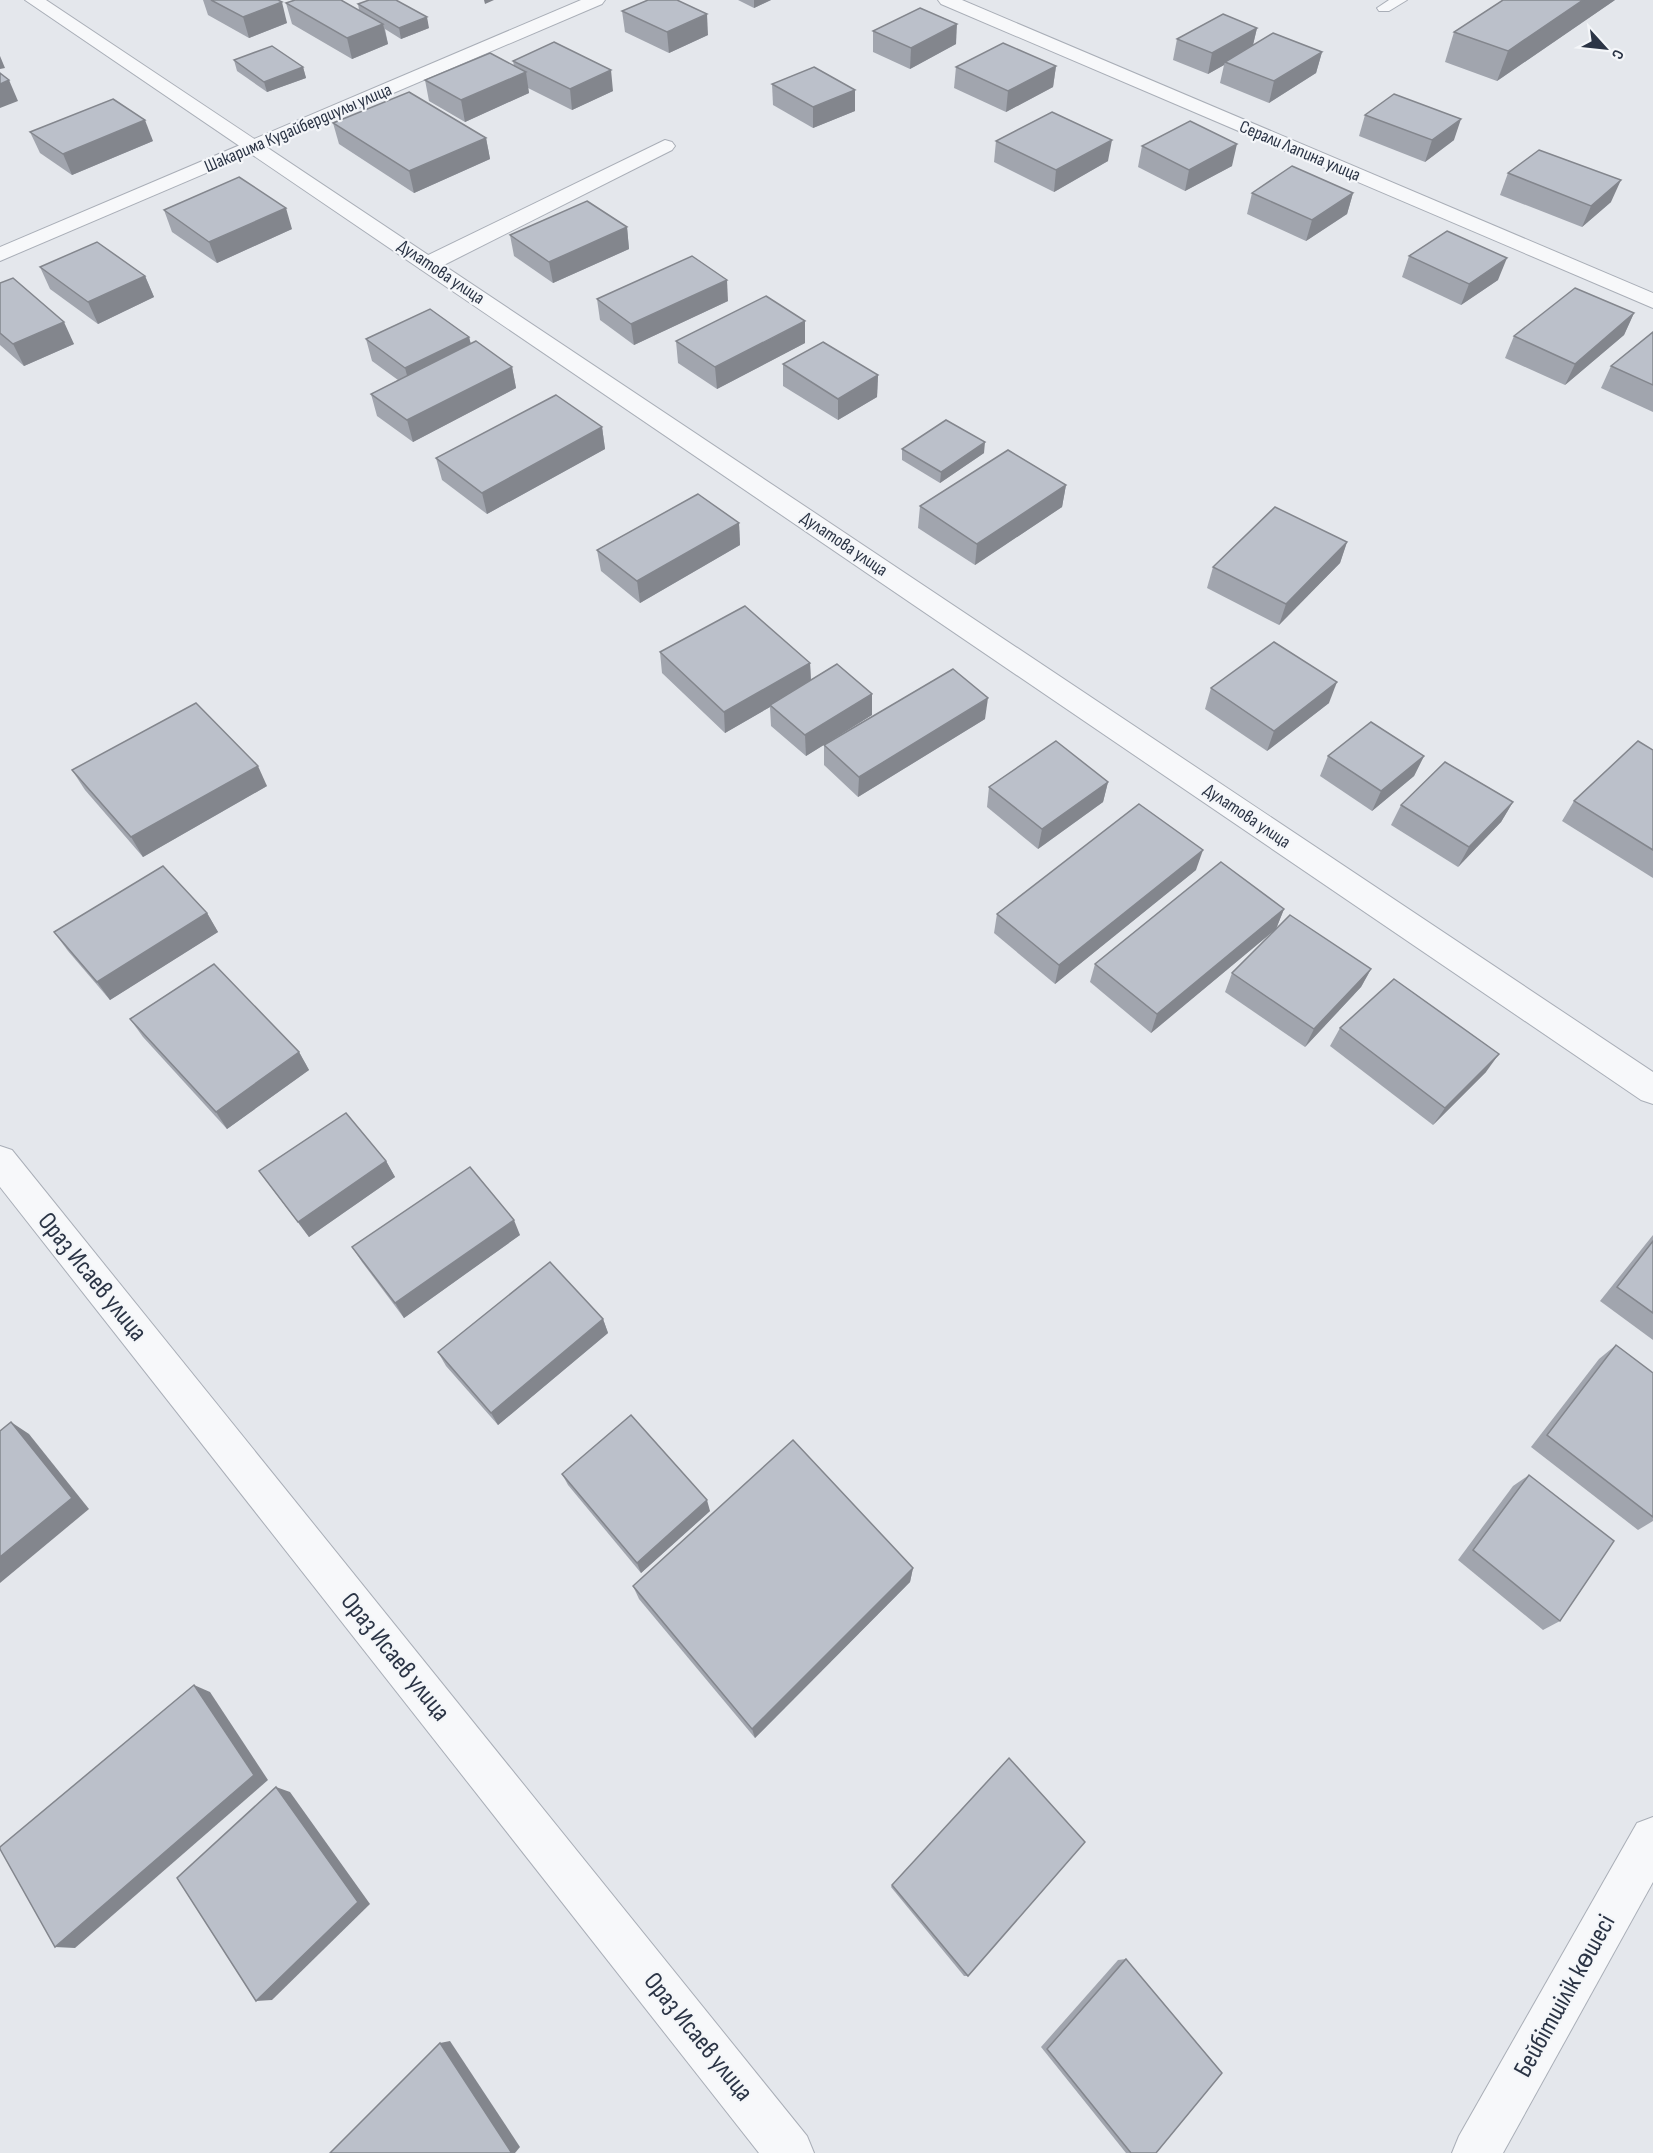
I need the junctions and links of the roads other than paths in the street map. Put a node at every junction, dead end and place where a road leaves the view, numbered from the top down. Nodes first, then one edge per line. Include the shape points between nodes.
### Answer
1 (33, 0) edge
2 (596, 0) edge
3 (947, 0) edge
4 (1400, 0) edge
5 (1384, 8) dead end
6 (665, 146) dead end
7 (255, 147) junction
8 (0, 255) edge
9 (428, 264) junction
10 (1653, 301) edge
11 (1653, 1090) edge
12 (0, 1161) edge
13 (1653, 1839) edge
14 (790, 2153) edge
15 (1476, 2153) edge

1 - 7 street, Дулатова улица
2 - 7 street, Шакарима Кудайбердиулы улица
3 - 10 street, Серали Лапина улица
4 - 5 lane
6 - 9 street
7 - 8 street, Шакарима Кудайбердиулы улица
7 - 9 street, Дулатова улица
9 - 11 street, Дулатова улица
12 - 14 street, Ораз Исаев улица
13 - 15 street, Бейбітшілік көшесі

